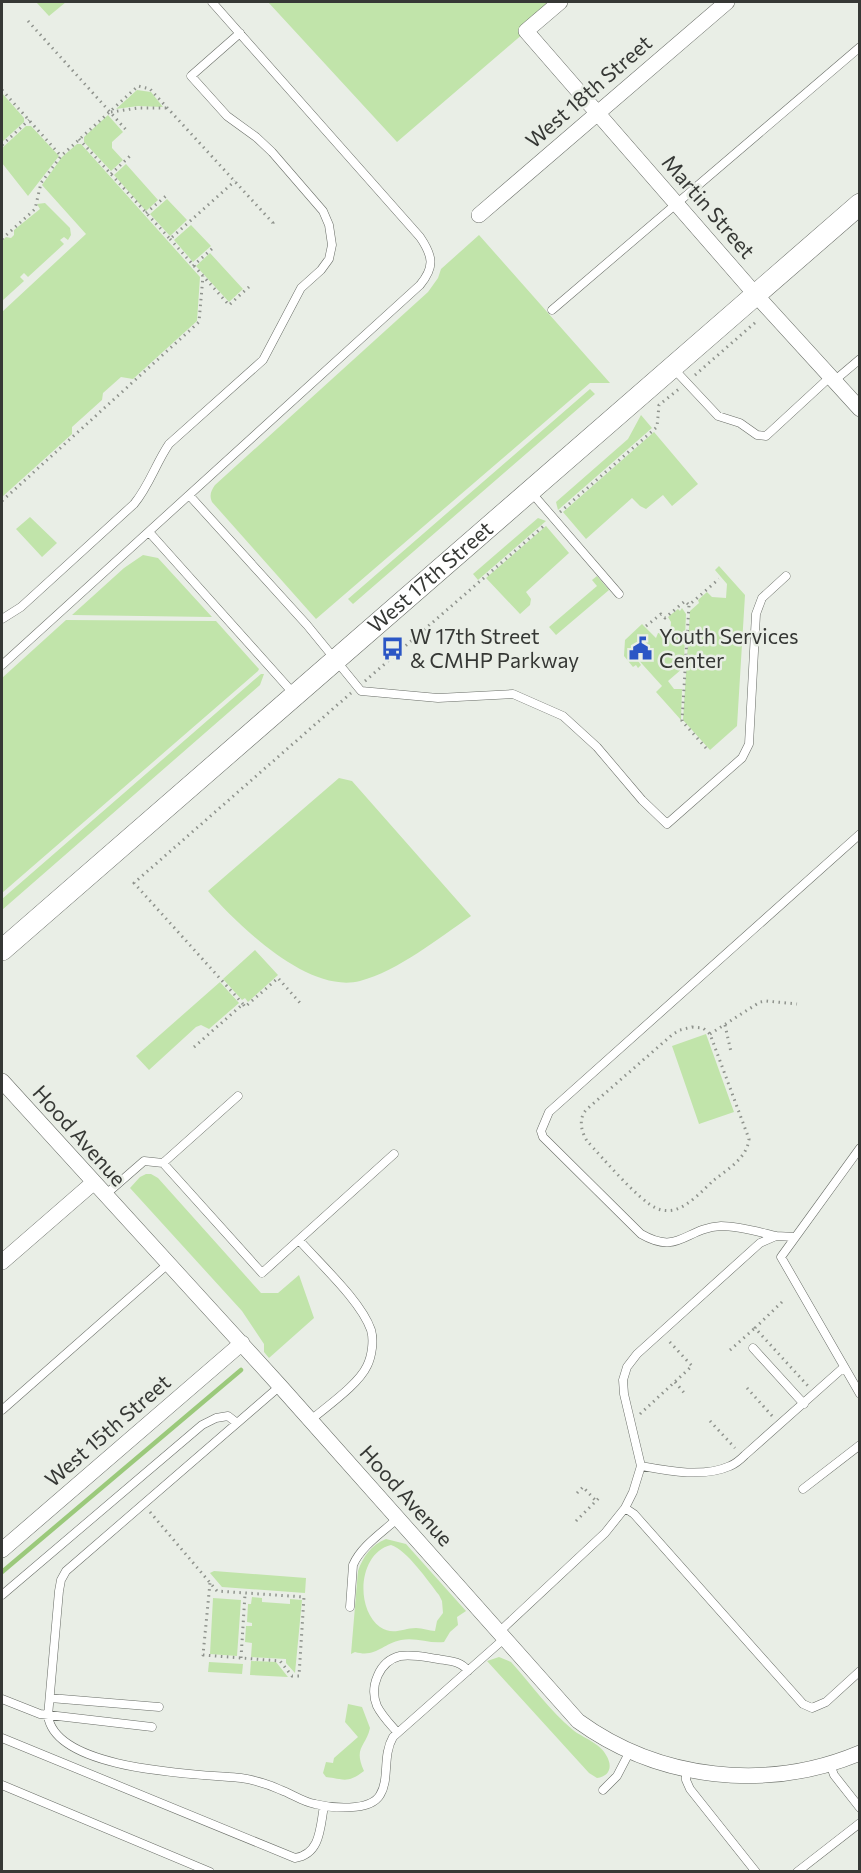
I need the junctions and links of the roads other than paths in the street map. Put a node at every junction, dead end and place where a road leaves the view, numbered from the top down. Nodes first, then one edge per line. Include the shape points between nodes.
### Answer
1 (212, 2) edge
2 (560, 2) edge
3 (727, 2) edge
4 (240, 33) junction
5 (860, 47) edge
6 (598, 113) junction
7 (678, 203) junction
8 (860, 204) edge
9 (479, 215) dead end
10 (755, 294) junction
11 (552, 310) dead end
12 (860, 358) edge
13 (679, 374) junction
14 (832, 379) junction
15 (860, 409) edge
16 (530, 491) junction
17 (189, 495) junction
18 (148, 532) junction
19 (786, 576) dead end
20 (620, 594) dead end
21 (2, 619) edge
22 (336, 660) junction
23 (2, 665) edge
24 (295, 696) junction
25 (860, 834) edge
26 (2, 950) edge
27 (6, 1089) edge
28 (238, 1096) dead end
29 (860, 1148) edge
30 (394, 1154) dead end
31 (163, 1163) junction
32 (93, 1183) junction
33 (105, 1195) junction
34 (776, 1236) junction
35 (795, 1237) junction
36 (299, 1240) junction
37 (2, 1262) edge
38 (168, 1264) junction
39 (242, 1343) junction
40 (753, 1348) dead end
41 (844, 1367) junction
42 (280, 1386) junction
43 (860, 1394) edge
44 (804, 1404) junction
45 (2, 1410) edge
46 (311, 1420) junction
47 (237, 1423) junction
48 (860, 1445) edge
49 (641, 1466) junction
50 (803, 1489) dead end
51 (625, 1508) junction
52 (398, 1518) junction
53 (2, 1550) edge
54 (2, 1595) edge
55 (350, 1607) dead end
56 (502, 1635) junction
57 (468, 1671) junction
58 (860, 1671) edge
59 (50, 1698) junction
60 (2, 1699) edge
61 (159, 1707) dead end
62 (48, 1716) junction
63 (152, 1727) dead end
64 (397, 1732) junction
65 (2, 1738) edge
66 (630, 1751) junction
67 (860, 1753) edge
68 (830, 1764) junction
69 (686, 1769) junction
70 (2, 1785) edge
71 (603, 1790) dead end
72 (324, 1806) junction
73 (860, 1808) edge
74 (860, 1823) edge
75 (210, 1872) edge
76 (756, 1872) edge
77 (797, 1872) edge

1 - 4 lane
2 - 6 street, Martin Street via 526,31
3 - 6 street, West 18th Street
4 - 17 lane via 420,237 429,250 431,265 420,285
4 - 21 lane via 191,76 227,116 272,152 323,211 332,246 328,259 301,288 263,360 169,444 134,504 21,607
5 - 7 lane
6 - 7 street, Martin Street
6 - 9 street, West 18th Street
7 - 10 street, Martin Street
7 - 11 lane
8 - 10 street, West 17th Street
10 - 13 street, West 17th Street
10 - 14 street, Martin Street
12 - 14 lane
13 - 14 lane via 718,417 740,423 762,436
13 - 16 street, West 17th Street
14 - 15 street, Martin Street
16 - 20 lane
16 - 22 street, West 17th Street
17 - 18 lane
17 - 22 lane
18 - 23 lane
18 - 24 lane
19 - 22 lane via 762,598 756,614 747,751 667,824 563,716 513,694 438,698 361,691
22 - 24 street, West 17th Street
24 - 26 street, West 17th Street
25 - 34 lane via 549,1112 541,1131 641,1234 655,1242 675,1242 706,1228 722,1226
27 - 32 street, Hood Avenue
28 - 31 lane
29 - 35 lane
30 - 36 lane
31 - 33 lane via 144,1161
31 - 36 lane via 262,1273
32 - 33 street, Hood Avenue
32 - 37 street
33 - 38 street, Hood Avenue
34 - 35 lane
34 - 49 lane via 760,1243 627,1367 624,1394
35 - 41 lane via 781,1257
36 - 46 lane via 360,1309 372,1332 367,1366 357,1380
38 - 39 street, Hood Avenue
38 - 45 lane
39 - 42 street, Hood Avenue
39 - 53 street, West 15th Street
40 - 44 lane
41 - 43 lane
41 - 44 lane
42 - 46 street, Hood Avenue
42 - 47 lane
44 - 49 lane via 730,1466 697,1472
46 - 52 street, Hood Avenue
47 - 54 lane via 228,1416 202,1425
47 - 59 lane via 66,1571 61,1580
48 - 50 lane
49 - 51 lane
51 - 56 lane via 605,1533
51 - 58 lane via 803,1704 812,1708 826,1702
52 - 55 lane via 356,1559
52 - 56 street, Hood Avenue
56 - 57 lane
56 - 66 street, Hood Avenue via 578,1721
57 - 64 lane
57 - 64 lane via 459,1663 420,1656 401,1656 387,1663 375,1682 375,1700
59 - 61 lane
59 - 62 lane
60 - 62 lane
62 - 63 lane
62 - 72 lane via 49,1724 61,1739 112,1762 153,1771 250,1779
64 - 72 lane via 387,1749 383,1789 378,1798 360,1807
65 - 72 lane via 296,1858 311,1852 317,1842
66 - 69 street, Hood Avenue
66 - 71 lane via 617,1776
67 - 68 street, Hood Avenue
68 - 69 street, Hood Avenue via 782,1775 713,1774
68 - 73 lane
69 - 76 lane via 690,1789
70 - 75 lane
74 - 77 lane

